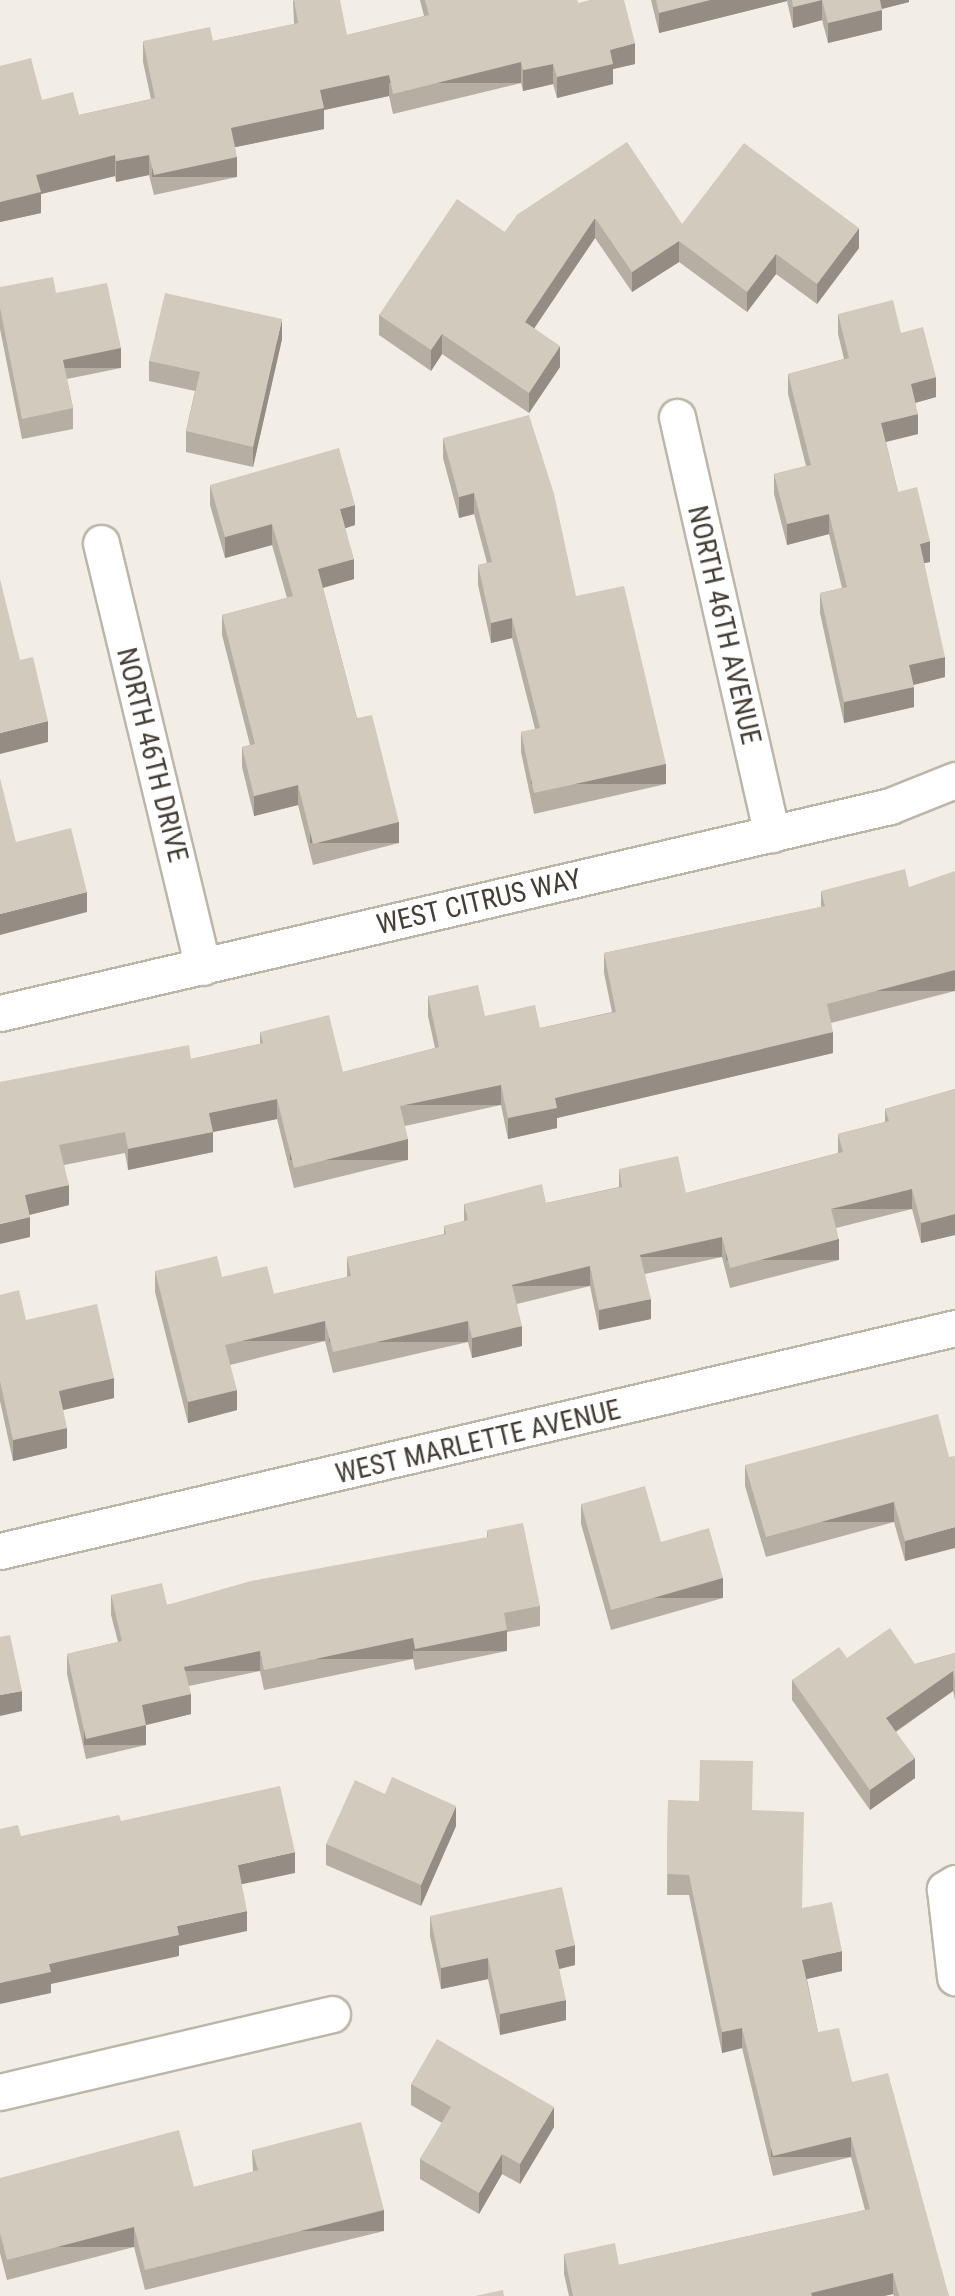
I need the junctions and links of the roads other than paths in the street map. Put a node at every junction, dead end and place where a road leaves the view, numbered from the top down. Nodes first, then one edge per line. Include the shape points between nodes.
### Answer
1 (676, 416) dead end
2 (101, 543) dead end
3 (955, 780) edge
4 (772, 834) junction
5 (203, 967) junction
6 (0, 1012) edge
7 (955, 1328) edge
8 (0, 1550) edge
9 (950, 1886) edge
10 (955, 1976) edge
11 (332, 2014) dead end
12 (0, 2092) edge

1 - 4 street, NORTH 46TH AVENUE
2 - 5 street, NORTH 46TH DRIVE
3 - 4 street, WEST CITRUS WAY via 890,806
4 - 5 street, WEST CITRUS WAY
5 - 6 street, WEST CITRUS WAY
7 - 8 street, WEST MARLETTE AVENUE
9 - 10 street
11 - 12 street

